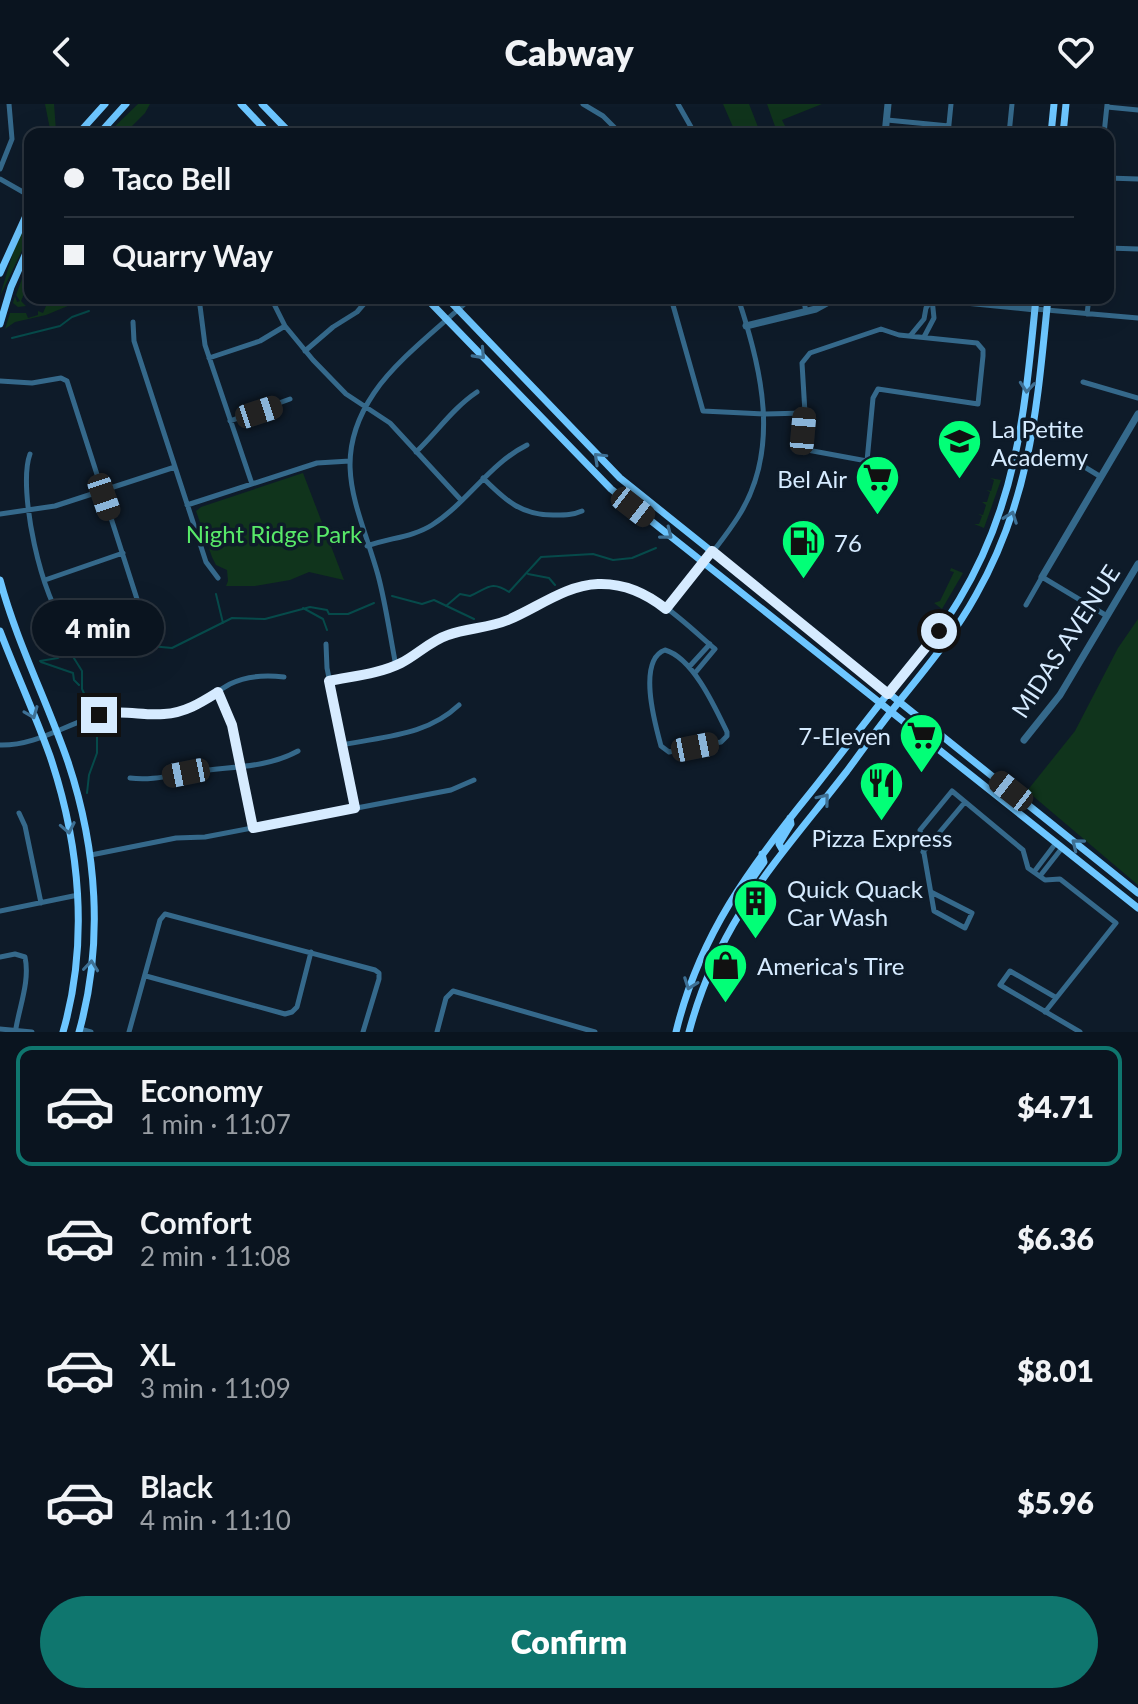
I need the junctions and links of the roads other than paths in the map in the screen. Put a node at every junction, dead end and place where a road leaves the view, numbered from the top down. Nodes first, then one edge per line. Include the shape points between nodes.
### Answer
1 (9, 104) edge
2 (105, 104) edge
3 (126, 104) edge
4 (241, 104) edge
5 (262, 104) edge
6 (583, 104) edge
7 (678, 104) edge
8 (888, 104) edge
9 (951, 104) edge
10 (1012, 104) edge
11 (1054, 104) edge
12 (1066, 104) edge
13 (1107, 106) edge
14 (1138, 110) edge
15 (887, 120) junction
16 (949, 126) joint
17 (83, 128) edge
18 (104, 128) edge
19 (263, 128) edge
20 (285, 128) edge
21 (615, 128) edge
22 (692, 128) edge
23 (886, 128) edge
24 (1010, 128) edge
25 (1052, 128) edge
26 (1064, 128) edge
27 (1105, 128) edge
28 (0, 169) edge
29 (1114, 178) edge
30 (0, 179) edge
31 (1138, 179) edge
32 (24, 193) edge
33 (24, 220) edge
34 (1114, 248) edge
35 (1138, 249) edge
36 (24, 258) edge
37 (0, 273) edge
38 (200, 304) edge
39 (274, 304) edge
40 (364, 304) edge
41 (432, 304) edge
42 (452, 304) edge
43 (464, 304) edge
44 (673, 304) edge
45 (740, 304) edge
46 (804, 304) edge
47 (822, 304) edge
48 (928, 304) edge
49 (933, 304) edge
50 (1009, 304) edge
51 (1035, 304) edge
52 (1048, 304) edge
53 (1088, 304) edge
54 (1035, 309) junction
55 (2, 310) edge
56 (458, 310) junction
57 (1047, 310) junction
58 (806, 311) junction
59 (1087, 314) junction
60 (1138, 318) edge
61 (447, 320) junction
62 (133, 322) dead end
63 (0, 324) edge
64 (285, 326) junction
65 (746, 326) junction
66 (910, 336) junction
67 (924, 337) junction
68 (305, 351) junction
69 (209, 358) junction
70 (0, 381) edge
71 (1083, 382) dead end
72 (477, 392) dead end
73 (1138, 398) edge
74 (290, 399) dead end
75 (366, 407) junction
76 (805, 413) junction
77 (765, 414) junction
78 (1138, 414) edge
79 (230, 421) junction
80 (527, 445) dead end
81 (416, 452) junction
82 (30, 454) dead end
83 (1073, 455) dead end
84 (350, 461) junction
85 (175, 467) junction
86 (1101, 477) junction
87 (483, 478) junction
88 (252, 484) junction
89 (102, 491) junction
90 (461, 500) junction
91 (187, 505) junction
92 (29, 511) junction
93 (582, 511) dead end
94 (0, 514) edge
95 (367, 546) junction
96 (712, 551) junction
97 (123, 553) junction
98 (996, 556) junction
99 (703, 563) junction
100 (1138, 564) edge
101 (975, 571) junction
102 (1042, 577) junction
103 (218, 578) dead end
104 (0, 580) edge
105 (45, 580) junction
106 (975, 597) junction
107 (137, 599) dead end
108 (1026, 605) dead end
109 (666, 609) junction
110 (1107, 616) junction
111 (68, 629) dead end
112 (0, 631) edge
113 (326, 644) dead end
114 (710, 644) junction
115 (700, 654) junction
116 (706, 660) junction
117 (396, 666) junction
118 (689, 667) junction
119 (695, 673) junction
120 (284, 677) dead end
121 (329, 681) junction
122 (218, 692) junction
123 (888, 694) junction
124 (898, 702) junction
125 (880, 703) junction
126 (459, 705) dead end
127 (891, 712) junction
128 (49, 735) junction
129 (1024, 740) dead end
130 (0, 745) edge
131 (342, 745) junction
132 (298, 751) dead end
133 (241, 767) junction
134 (130, 778) dead end
135 (474, 780) dead end
136 (965, 802) junction
137 (355, 808) junction
138 (19, 813) dead end
139 (790, 818) junction
140 (253, 828) junction
141 (1059, 846) junction
142 (783, 851) junction
143 (923, 852) junction
144 (762, 854) junction
145 (91, 855) junction
146 (1037, 874) junction
147 (931, 892) junction
148 (1138, 893) edge
149 (78, 897) junction
150 (41, 903) junction
151 (744, 903) junction
152 (1138, 908) edge
153 (0, 911) edge
154 (311, 952) junction
155 (0, 957) edge
156 (146, 976) junction
157 (1055, 997) junction
158 (1045, 1012) junction
159 (16, 1028) junction
160 (0, 1029) edge
161 (80, 1030) edge
162 (32, 1032) edge
163 (63, 1032) edge
164 (91, 1032) edge
165 (129, 1032) edge
166 (363, 1032) edge
167 (437, 1032) edge
168 (595, 1032) edge
169 (676, 1032) edge
170 (689, 1032) edge
171 (1080, 1032) edge

1 - 28 street via 12,139
2 - 17 main road
3 - 18 main road
4 - 19 main road
5 - 20 main road
6 - 21 street
7 - 22 street
8 - 15 street
9 - 16 street
10 - 24 street
11 - 25 main road
12 - 26 main road
13 - 14 street
13 - 27 street
15 - 16 street
15 - 23 street
29 - 31 street
30 - 32 street
33 - 37 main road
34 - 35 street
36 - 55 main road
38 - 69 street
39 - 64 street
40 - 68 street
41 - 61 main road
42 - 56 main road
43 - 56 street
44 - 77 street via 703,411
45 - 65 street
46 - 58 street
47 - 58 street
48 - 66 street
49 - 67 street via 934,318
50 - 54 street
51 - 54 main road
52 - 57 main road
53 - 59 street
54 - 57 street
54 -> 101 main road via 1019,448 1000,514
55 - 63 main road
56 - 61 street
96 -> 56 main road via 601,460
57 - 59 street
98 -> 57 main road via 1030,449
58 - 65 street
59 - 60 street
61 - 75 street via 383,382
61 -> 99 main road via 591,470
62 - 85 street via 134,341
64 - 68 street
64 - 69 street via 260,341
65 - 77 street
66 - 67 street
66 - 76 street via 881,329 810,353 800,369
67 - 76 street via 977,343 983,350 978,404 875,391 867,461 802,449
68 - 75 street
69 - 79 street
70 - 89 street via 67,381
71 - 73 street
72 - 81 street via 458,405
74 - 79 street
75 - 81 street via 390,423
75 - 84 street
76 - 77 street
77 - 96 street via 754,486
78 - 86 street
79 - 88 street
80 - 87 street
81 - 90 street
82 - 92 street
83 - 86 street
84 - 88 street via 325,461
84 - 95 street via 353,501
85 - 89 street
85 - 91 street
86 - 102 street
87 - 90 street
87 - 93 street via 524,512
88 - 91 street
89 - 92 street
89 - 97 street
90 - 95 street via 426,529
91 - 103 street via 206,562
92 - 94 street
92 - 105 street
95 - 117 street
96 - 99 street
96 - 123 main road
97 - 105 street
97 - 107 street
98 - 101 main road
98 - 106 main road
99 - 109 street
99 - 125 main road
100 - 110 street, MIDAS AVENUE
101 - 106 main road
101 - 123 main road via 939,631
102 - 108 street
102 - 110 street
104 - 128 main road
105 - 111 street via 55,612
106 - 124 main road
109 - 114 street
109 - 117 street via 633,589 589,585 501,623 446,635
110 - 129 street, MIDAS AVENUE via 1060,695
112 -> 128 main road
113 - 121 street
114 - 115 street
114 - 116 street via 715,649
115 - 116 street
115 - 118 street
116 - 119 street
117 - 121 street
118 - 119 street
118 - 119 street via 665,650 650,668 665,751 721,742 727,736
120 - 122 street via 242,680
121 - 131 street
122 - 128 street via 173,713 108,713
122 - 133 street via 230,715
123 - 124 main road
123 - 125 main road
124 - 127 main road
148 -> 124 main road
125 - 127 main road
125 - 139 main road
126 - 131 street via 419,730
127 - 141 main road
142 -> 127 main road
128 - 130 street
128 - 145 main road via 82,810
128 -> 149 main road
131 - 137 street
132 - 133 street
133 - 134 street
133 - 140 street
135 - 137 street via 451,790
136 - 143 street
136 - 143 street via 952,791 920,830
136 - 146 street via 1023,850 1026,866
137 - 140 street
138 - 150 street
139 - 142 main road via 779,844
139 - 144 main road
140 - 145 street
141 - 146 street
141 - 152 main road
142 - 151 main road
143 - 147 street
144 - 151 main road via 765,860 743,892
144 -> 169 main road via 707,942
161 -> 145 main road via 92,963
146 - 157 street via 1060,879 1116,923
147 - 147 street via 934,911 965,928 972,913
149 - 150 street
149 - 163 main road via 76,977
150 - 153 street
151 - 170 main road via 708,971
154 - 156 street via 297,1007 285,1014
154 - 156 street via 165,914
154 - 166 street via 379,973
155 - 159 street via 18,954 26,961
156 - 165 street
157 - 158 street
157 - 158 street via 1010,971 1001,987
158 - 171 street
159 - 160 street
159 - 162 street
161 - 164 street
167 - 168 street via 447,995 453,991

